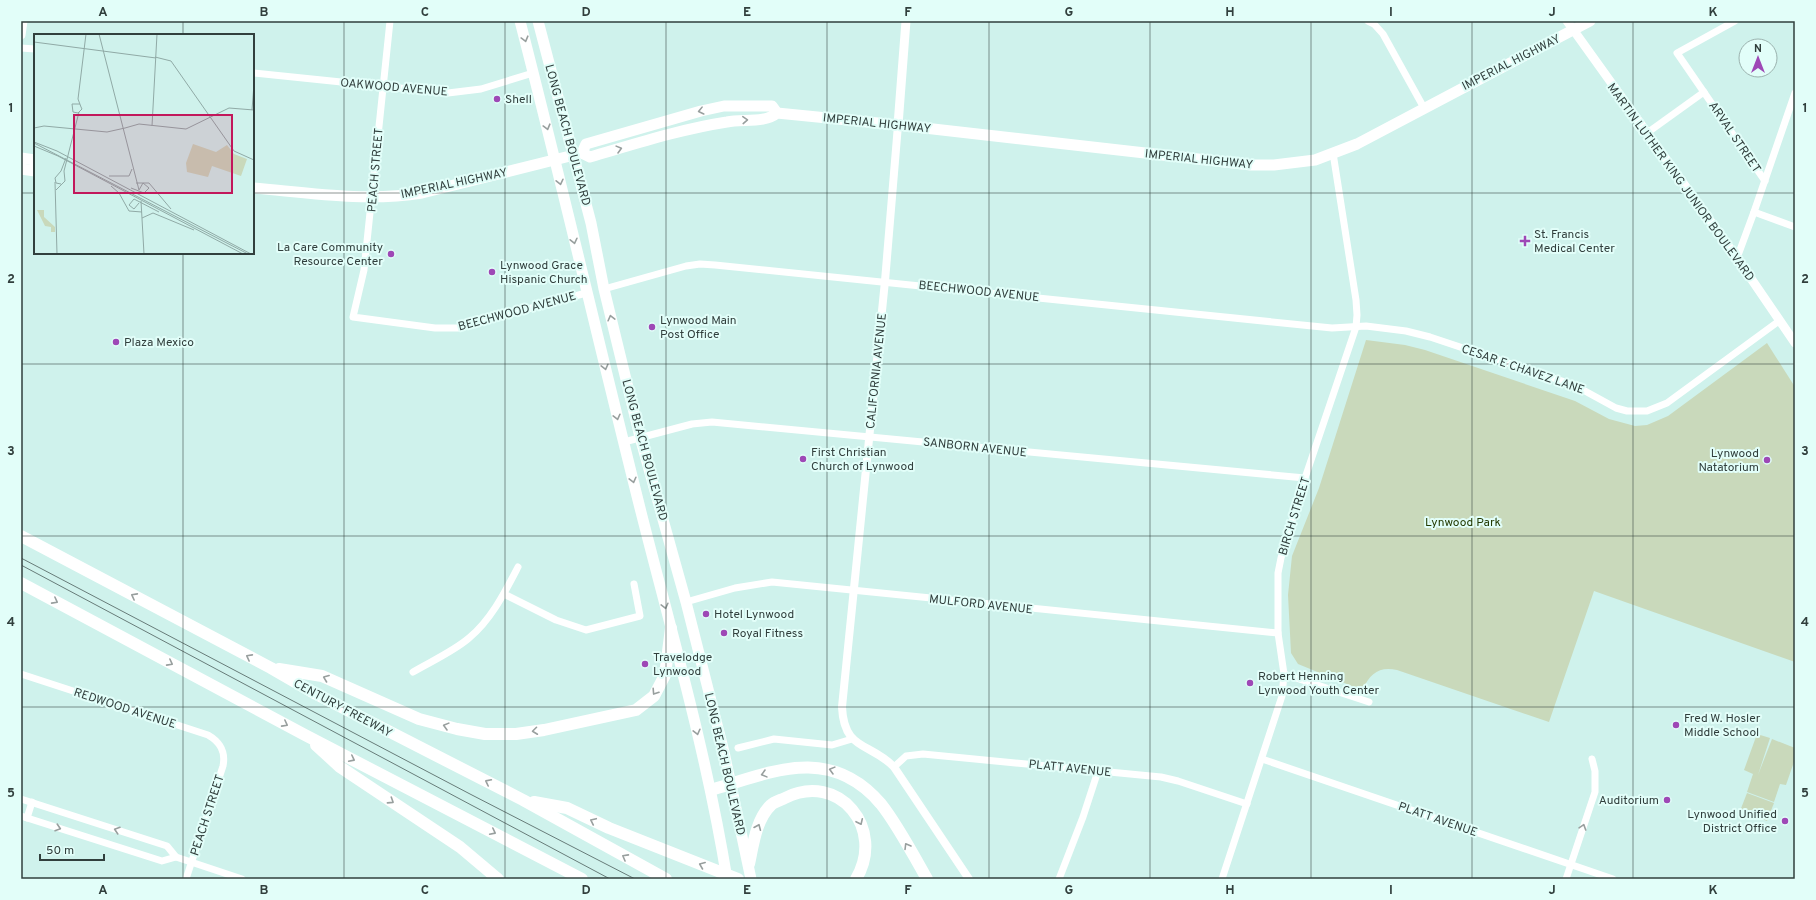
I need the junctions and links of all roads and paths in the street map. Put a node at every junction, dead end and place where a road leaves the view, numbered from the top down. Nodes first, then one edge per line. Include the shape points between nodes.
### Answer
1 (23, 21) edge
2 (390, 21) edge
3 (520, 21) edge
4 (538, 21) edge
5 (906, 21) edge
6 (1368, 21) edge
7 (1590, 21) edge
8 (1734, 21) edge
9 (1570, 26) edge
10 (21, 35) edge
11 (21, 48) edge
12 (34, 50) edge
13 (254, 73) edge
14 (533, 73) junction
15 (383, 86) junction
16 (1704, 92) junction
17 (1795, 93) edge
18 (1424, 108) junction
19 (777, 113) junction
20 (898, 125) junction
21 (1646, 133) junction
22 (1333, 153) junction
23 (578, 154) junction
24 (21, 158) edge
25 (34, 160) edge
26 (556, 160) junction
27 (21, 169) edge
28 (34, 171) edge
29 (1765, 182) junction
30 (254, 188) edge
31 (372, 198) junction
32 (1754, 212) junction
33 (1795, 227) edge
34 (1737, 258) junction
35 (885, 282) junction
36 (604, 288) junction
37 (586, 293) junction
38 (353, 318) joint
39 (1779, 321) junction
40 (1356, 327) junction
41 (1795, 343) edge
42 (869, 436) junction
43 (640, 438) junction
44 (624, 442) junction
45 (1305, 478) junction
46 (21, 536) edge
47 (518, 567) dead end
48 (21, 583) edge
49 (634, 584) dead end
50 (853, 591) junction
51 (504, 594) junction
52 (686, 602) junction
53 (671, 628) junction
54 (1278, 633) junction
55 (271, 668) junction
56 (413, 672) dead end
57 (21, 674) edge
58 (1284, 674) junction
59 (1369, 702) dead end
60 (305, 735) junction
61 (852, 739) junction
62 (738, 748) dead end
63 (223, 751) joint
64 (1262, 759) junction
65 (1592, 759) dead end
66 (894, 767) junction
67 (1098, 771) junction
68 (731, 784) junction
69 (710, 790) junction
70 (21, 799) edge
71 (523, 800) junction
72 (32, 802) junction
73 (1247, 804) junction
74 (24, 817) edge
75 (176, 857) junction
76 (192, 863) junction
77 (749, 864) junction
78 (1570, 864) junction
79 (662, 877) edge
80 (186, 879) edge
81 (242, 879) edge
82 (498, 879) edge
83 (582, 879) edge
84 (727, 879) edge
85 (738, 879) edge
86 (751, 879) edge
87 (856, 879) edge
88 (927, 879) edge
89 (969, 879) edge
90 (1059, 879) edge
91 (1222, 879) edge
92 (1566, 879) edge
93 (1613, 879) edge

1 - 10 main road
2 - 15 street, PEACH STREET
3 -> 14 main road, LONG BEACH BOULEVARD
4 - 23 main road, LONG BEACH BOULEVARD
5 - 20 main road, CALIFORNIA AVENUE
6 - 18 street via 1383,34
7 - 9 main road, IMPERIAL HIGHWAY
8 - 16 street via 1677,53
9 - 18 main road, IMPERIAL HIGHWAY
9 - 21 main road, MARTIN LUTHER KING JUNIOR BOULEVARD
11 - 12 street
13 - 15 street, OAKWOOD AVENUE
14 - 15 street, OAKWOOD AVENUE via 481,89 448,94
14 -> 26 main road, LONG BEACH BOULEVARD
15 - 31 street, PEACH STREET
16 - 21 street, ARVAL STREET
16 - 29 street, ARVAL STREET
17 - 29 street
18 - 22 main road, IMPERIAL HIGHWAY via 1357,144
19 - 20 main road, IMPERIAL HIGHWAY
23 -> 19 main road, IMPERIAL HIGHWAY via 590,157 716,124 771,119
19 -> 23 main road, IMPERIAL HIGHWAY via 772,106 724,106 586,144
20 - 22 main road, IMPERIAL HIGHWAY via 1251,165 1295,163 1315,160
20 - 35 street, CALIFORNIA AVENUE
21 - 34 main road, MARTIN LUTHER KING JUNIOR BOULEVARD
22 - 40 street, BIRCH STREET via 1356,307
23 - 26 main road, IMPERIAL HIGHWAY
23 - 36 main road, LONG BEACH BOULEVARD
24 - 25 main road
26 - 31 main road, IMPERIAL HIGHWAY via 422,193
26 -> 37 main road, LONG BEACH BOULEVARD
27 - 28 main road
29 - 32 street
30 - 31 main road, IMPERIAL HIGHWAY
31 - 38 street, PEACH STREET via 364,270
32 - 33 street
32 - 34 street
34 - 39 main road, MARTIN LUTHER KING JUNIOR BOULEVARD
35 - 36 street, BEECHWOOD AVENUE via 700,264
35 - 40 street, BEECHWOOD AVENUE via 1332,328
35 - 42 street, CALIFORNIA AVENUE
43 -> 36 main road, LONG BEACH BOULEVARD
37 - 38 street, BEECHWOOD AVENUE via 458,328 435,328
37 -> 44 main road, LONG BEACH BOULEVARD
39 - 40 street, CESAR E CHAVEZ LANE via 1668,403 1637,412 1616,408 1585,390 1559,380 1430,337 1400,330
39 - 41 main road, MARTIN LUTHER KING JUNIOR BOULEVARD
40 - 45 street, BIRCH STREET
42 - 43 street, SANBORN AVENUE via 712,422 692,424
42 - 45 street, SANBORN AVENUE
42 - 50 street, CALIFORNIA AVENUE
43 - 44 street, SANBORN AVENUE
43 - 52 main road, LONG BEACH BOULEVARD
44 -> 53 main road, LONG BEACH BOULEVARD
45 - 54 street, BIRCH STREET via 1280,558
55 -> 46 highway, CENTURY FREEWAY
47 - 51 street
48 -> 60 highway
49 - 51 street via 640,616 586,630 556,620
50 - 52 street, MULFORD AVENUE via 772,582 735,588
50 - 54 street, MULFORD AVENUE
50 - 61 street, CALIFORNIA AVENUE via 842,707 842,719
51 - 56 street via 469,638
52 - 68 main road, LONG BEACH BOULEVARD
53 -> 55 highway via 665,675 654,696 636,710 516,734 485,734 419,719 322,676
53 -> 69 main road, LONG BEACH BOULEVARD
54 - 58 street, BIRCH STREET
71 -> 55 highway, CENTURY FREEWAY via 336,705
57 - 63 street, REDWOOD AVENUE via 208,735 217,741
58 - 59 street
58 - 64 street, BIRCH STREET via 1282,696
60 -> 82 highway via 340,767 460,847
60 -> 83 highway
61 - 62 street via 832,745 774,739
61 - 66 street
63 - 76 street, PEACH STREET via 223,766
64 - 73 street, BIRCH STREET
64 - 78 street, PLATT AVENUE
78 -> 65 street via 1595,792
66 - 67 street, PLATT AVENUE via 906,756 923,754
66 - 89 street
67 - 73 street, PLATT AVENUE via 1170,779
67 - 90 street
68 - 69 highway
68 - 77 main road, LONG BEACH BOULEVARD
88 -> 68 highway via 882,805 864,786 841,773 819,767 798,767
69 - 84 main road, LONG BEACH BOULEVARD
70 - 72 street
79 -> 71 highway, CENTURY FREEWAY
85 -> 71 highway via 567,808
72 - 74 street
75 -> 72 street via 167,846
73 - 91 street, BIRCH STREET
74 -> 75 street via 162,862
75 - 76 street
76 - 80 street, PEACH STREET
76 - 81 street
77 - 86 main road, LONG BEACH BOULEVARD
77 -> 87 highway via 757,826 771,805 796,793 822,792 837,797 854,811 861,825 867,843 863,867
78 - 92 street
78 - 93 street, PLATT AVENUE

